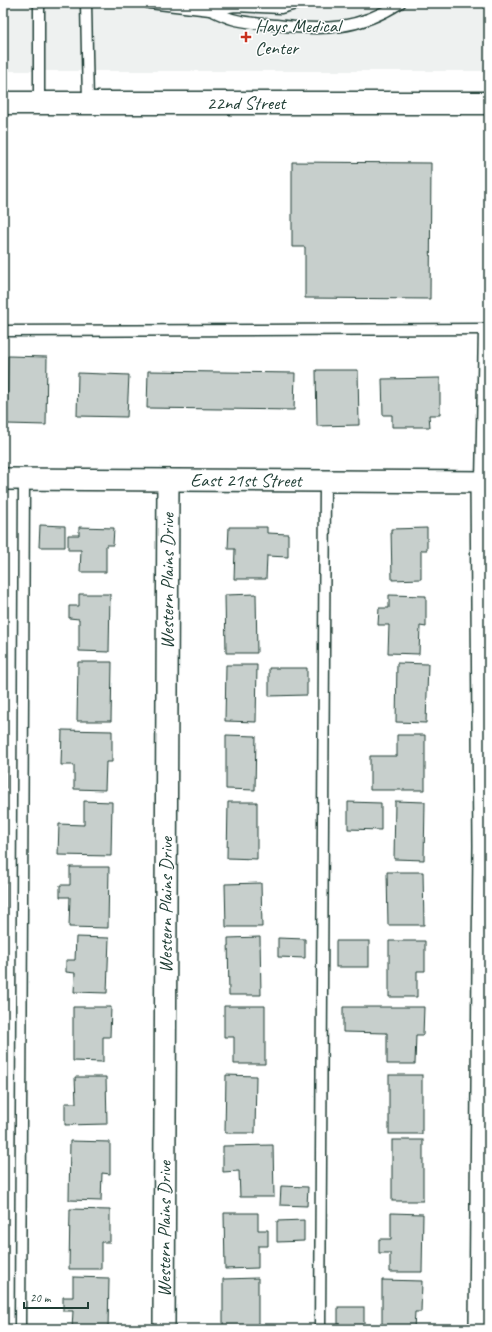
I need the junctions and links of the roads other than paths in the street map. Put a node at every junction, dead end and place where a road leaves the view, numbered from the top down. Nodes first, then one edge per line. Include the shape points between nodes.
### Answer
1 (39, 3) edge
2 (86, 3) edge
3 (149, 3) edge
4 (300, 3) edge
5 (400, 3) edge
6 (252, 5) edge
7 (210, 10) junction
8 (3, 103) edge
9 (39, 103) junction
10 (88, 103) junction
11 (489, 103) edge
12 (487, 329) edge
13 (3, 331) edge
14 (3, 479) edge
15 (24, 479) junction
16 (168, 480) junction
17 (325, 481) junction
18 (485, 482) edge
19 (20, 1329) edge
20 (164, 1329) edge
21 (320, 1329) edge
22 (480, 1329) edge

1 - 9 lane
2 - 10 lane
3 - 7 lane
4 - 6 lane via 281,8
5 - 7 lane via 360,23 317,29 235,20
6 - 7 lane
8 - 9 street, 22nd Street
9 - 10 street, 22nd Street
10 - 11 street, 22nd Street
12 - 13 lane
12 - 18 lane
14 - 15 street, East 21st Street
15 - 16 street, East 21st Street
15 - 19 lane
16 - 17 street, East 21st Street
16 - 20 street, Western Plains Drive
17 - 18 street, East 21st Street
17 - 21 lane
18 - 22 street

